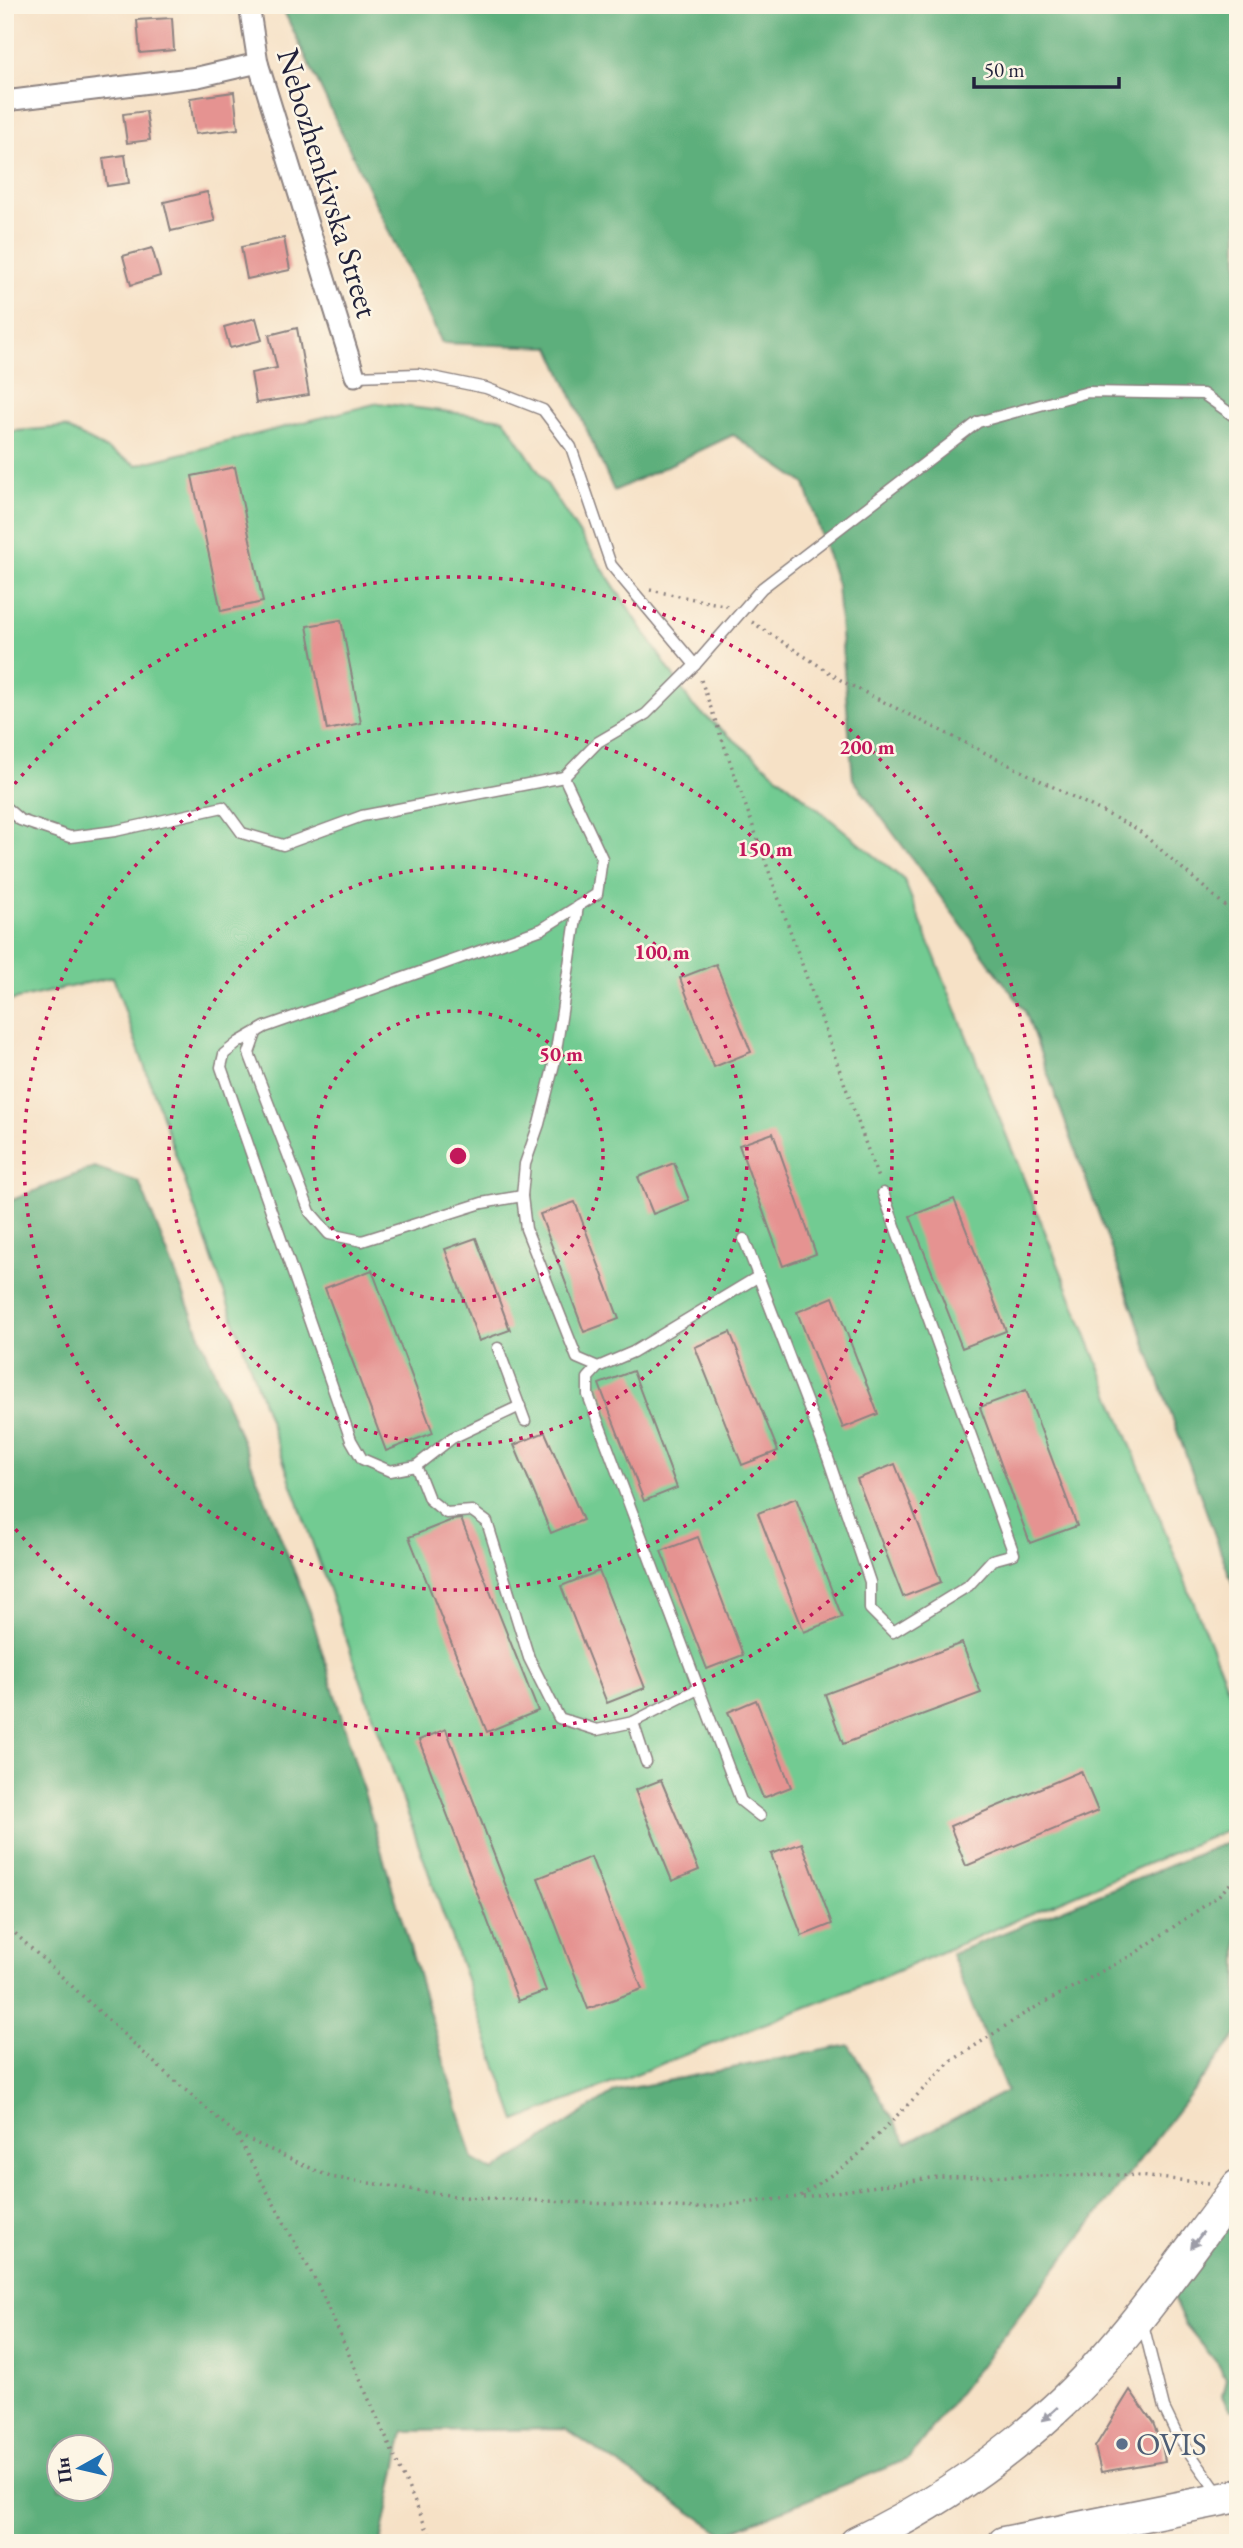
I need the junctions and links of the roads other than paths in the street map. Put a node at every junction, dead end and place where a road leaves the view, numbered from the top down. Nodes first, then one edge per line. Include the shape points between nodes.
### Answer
1 (249, 5) edge
2 (258, 63) junction
3 (5, 101) edge
4 (355, 376) joint
5 (1238, 419) edge
6 (695, 665) junction
7 (564, 777) junction
8 (5, 807) edge
9 (578, 906) junction
10 (256, 1033) junction
11 (883, 1193) dead end
12 (522, 1196) junction
13 (744, 1239) dead end
14 (759, 1276) junction
15 (498, 1349) dead end
16 (598, 1367) junction
17 (520, 1406) junction
18 (525, 1421) dead end
19 (416, 1466) junction
20 (698, 1689) junction
21 (633, 1722) junction
22 (646, 1762) dead end
23 (760, 1816) dead end
24 (1238, 2186) edge
25 (1141, 2314) junction
26 (1230, 2498) edge
27 (1049, 2539) edge
28 (856, 2543) edge
29 (1004, 2543) edge

1 - 2 street, Nebozhenkivska Street
2 - 3 street via 198,78
2 - 4 street, Nebozhenkivska Street
4 - 6 lane via 418,374 486,388 543,410 571,447 611,565
5 - 6 lane via 1203,394 1088,392 978,422 762,588
6 - 7 lane via 646,714 598,742
7 - 8 lane via 362,816 284,845 242,832 223,807 69,837 20,820
7 - 9 lane via 602,858 597,894
9 - 10 lane via 541,929
9 - 12 lane via 554,1063 524,1164
10 - 12 lane via 249,1054 310,1212 329,1234 362,1241 482,1203
10 - 19 lane via 223,1054 221,1067 351,1440 362,1459 390,1471
11 - 14 lane via 1014,1554 992,1560 968,1586 893,1632 870,1609 866,1569
12 - 16 lane via 526,1230 578,1358
13 - 14 lane
14 - 16 lane via 633,1352
15 - 17 lane
16 - 20 lane via 587,1378 587,1395
17 - 18 lane
17 - 19 lane via 452,1438
19 - 21 lane via 429,1499 446,1513 472,1511 487,1522 529,1658 559,1718 597,1730
20 - 21 lane
20 - 23 lane via 741,1801
21 - 22 lane
24 -> 25 highway
25 - 26 lane via 1155,2379 1177,2435
25 -> 28 highway via 1028,2433 957,2487
26 - 27 highway
27 - 29 highway

